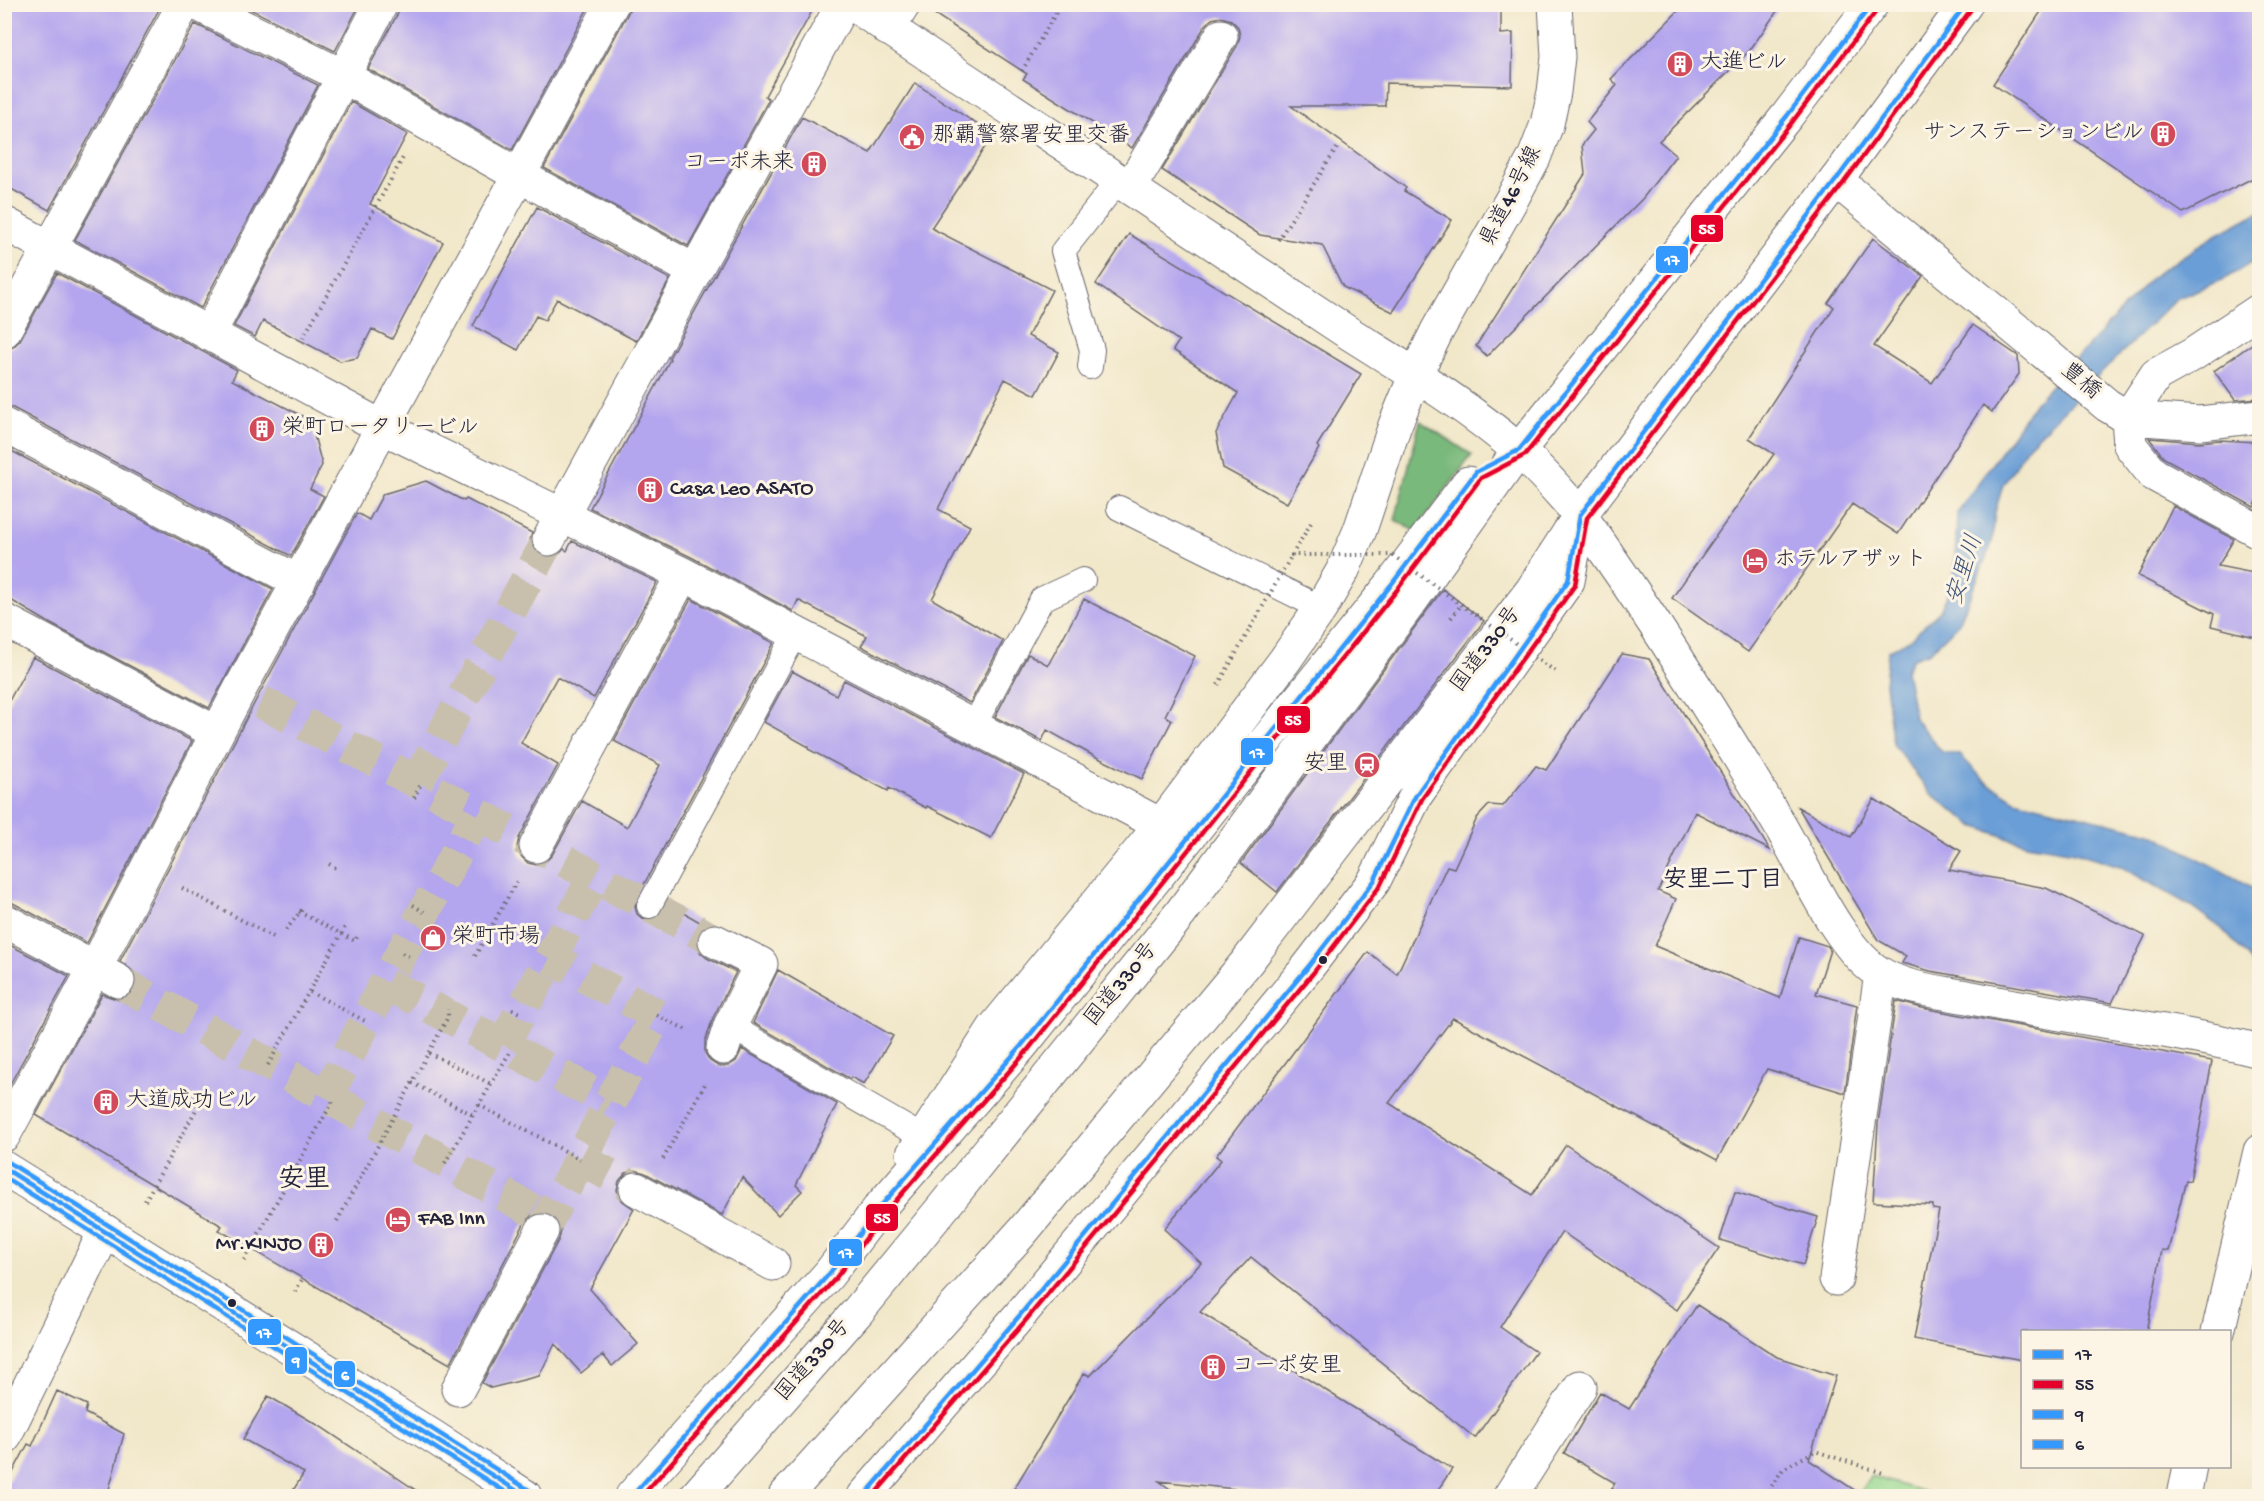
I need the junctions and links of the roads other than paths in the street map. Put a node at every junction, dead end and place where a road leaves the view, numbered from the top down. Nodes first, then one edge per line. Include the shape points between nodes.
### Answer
1 (184, 4) edge
2 (197, 4) edge
3 (381, 4) edge
4 (612, 4) edge
5 (843, 4) edge
6 (852, 4) edge
7 (1556, 4) edge
8 (1872, 4) edge
9 (1966, 4) edge
10 (896, 17) edge
11 (1221, 36) dead end
12 (343, 76) junction
13 (520, 176) junction
14 (1836, 180) junction
15 (1124, 184) junction
16 (4, 223) edge
17 (50, 246) junction
18 (695, 271) junction
19 (2259, 310) edge
20 (4, 331) edge
21 (209, 334) junction
22 (1090, 367) dead end
23 (1416, 374) junction
24 (2118, 412) junction
25 (2259, 416) edge
26 (4, 425) edge
27 (381, 427) junction
28 (1519, 450) junction
29 (1119, 508) dead end
30 (1580, 515) junction
31 (556, 526) junction
32 (2259, 532) edge
33 (682, 574) junction
34 (1083, 580) dead end
35 (299, 582) junction
36 (1321, 608) junction
37 (4, 620) edge
38 (796, 633) junction
39 (973, 727) junction
40 (218, 733) junction
41 (1161, 825) junction
42 (536, 846) road end
43 (649, 906) dead end
44 (4, 921) edge
45 (715, 941) tunnel mouth
46 (1881, 974) junction
47 (106, 975) junction
48 (726, 1037) joint
49 (2259, 1051) edge
50 (4, 1135) edge
51 (924, 1138) junction
52 (2259, 1151) edge
53 (4, 1168) edge
54 (640, 1191) tunnel mouth
55 (880, 1207) junction
56 (105, 1231) junction
57 (542, 1231) tunnel mouth
58 (773, 1264) dead end
59 (1836, 1279) dead end
60 (2218, 1330) edge
61 (1580, 1387) dead end
62 (458, 1389) dead end
63 (4, 1438) edge
64 (2190, 1468) edge
65 (525, 1497) edge
66 (632, 1497) edge
67 (696, 1497) edge
68 (785, 1497) edge
69 (864, 1497) edge
70 (1510, 1497) edge
71 (2184, 1497) edge

1 - 17 main road
2 - 12 main road
3 - 12 main road
4 - 13 main road
5 - 18 main road via 812,73
6 - 10 main road
7 - 23 main road, 県道46号線 via 1558,57 1554,92 1534,159
8 - 28 main road, 国道330号
9 - 14 main road, 国道330号
10 - 15 main road
11 - 15 main road
12 - 13 main road
12 - 21 main road
13 - 18 main road
13 - 27 main road
14 - 24 main road, 豊橋
14 - 30 main road, 国道330号
15 - 22 lane via 1064,250 1092,350
15 - 23 main road
16 - 17 main road
17 - 20 main road
17 - 21 main road
18 - 31 main road
19 - 24 main road via 2156,375
21 - 27 main road
23 - 28 main road
23 - 36 main road, 県道46号線 via 1360,530
24 - 25 main road via 2200,423
24 - 32 main road via 2130,445 2153,474
26 - 35 main road
27 - 31 main road
27 - 35 main road
28 - 30 main road
28 - 55 main road via 1476,472 1391,585 1021,1046
28 - 67 main road, 国道330号 via 1180,914 858,1311
29 - 36 lane
30 - 46 main road via 1680,663 1840,931 1859,957
30 - 68 main road, 国道330号 via 1532,590 1246,963 996,1262
30 - 69 main road via 1568,581 1416,795 1374,880 1300,976 1035,1297
31 - 33 main road
33 - 38 main road
33 - 42 main road via 587,763
34 - 39 lane via 1042,599
35 - 40 main road via 250,696
36 - 41 main road, 県道46号線
37 - 40 main road
38 - 39 main road
38 - 43 lane
39 - 41 main road
40 - 47 main road via 146,870
41 - 51 main road, 県道46号線 via 994,1028
44 - 47 main road
45 - 48 main road via 761,964
46 - 49 main road via 1907,985 1989,1002
46 - 59 main road
47 - 50 main road
48 - 51 lane
51 - 55 main road, 県道46号線
52 - 60 main road
53 - 56 main road
54 - 58 main road
55 - 66 main road via 829,1274
56 - 63 main road
56 - 65 main road
57 - 62 main road
61 - 70 main road
64 - 71 main road

